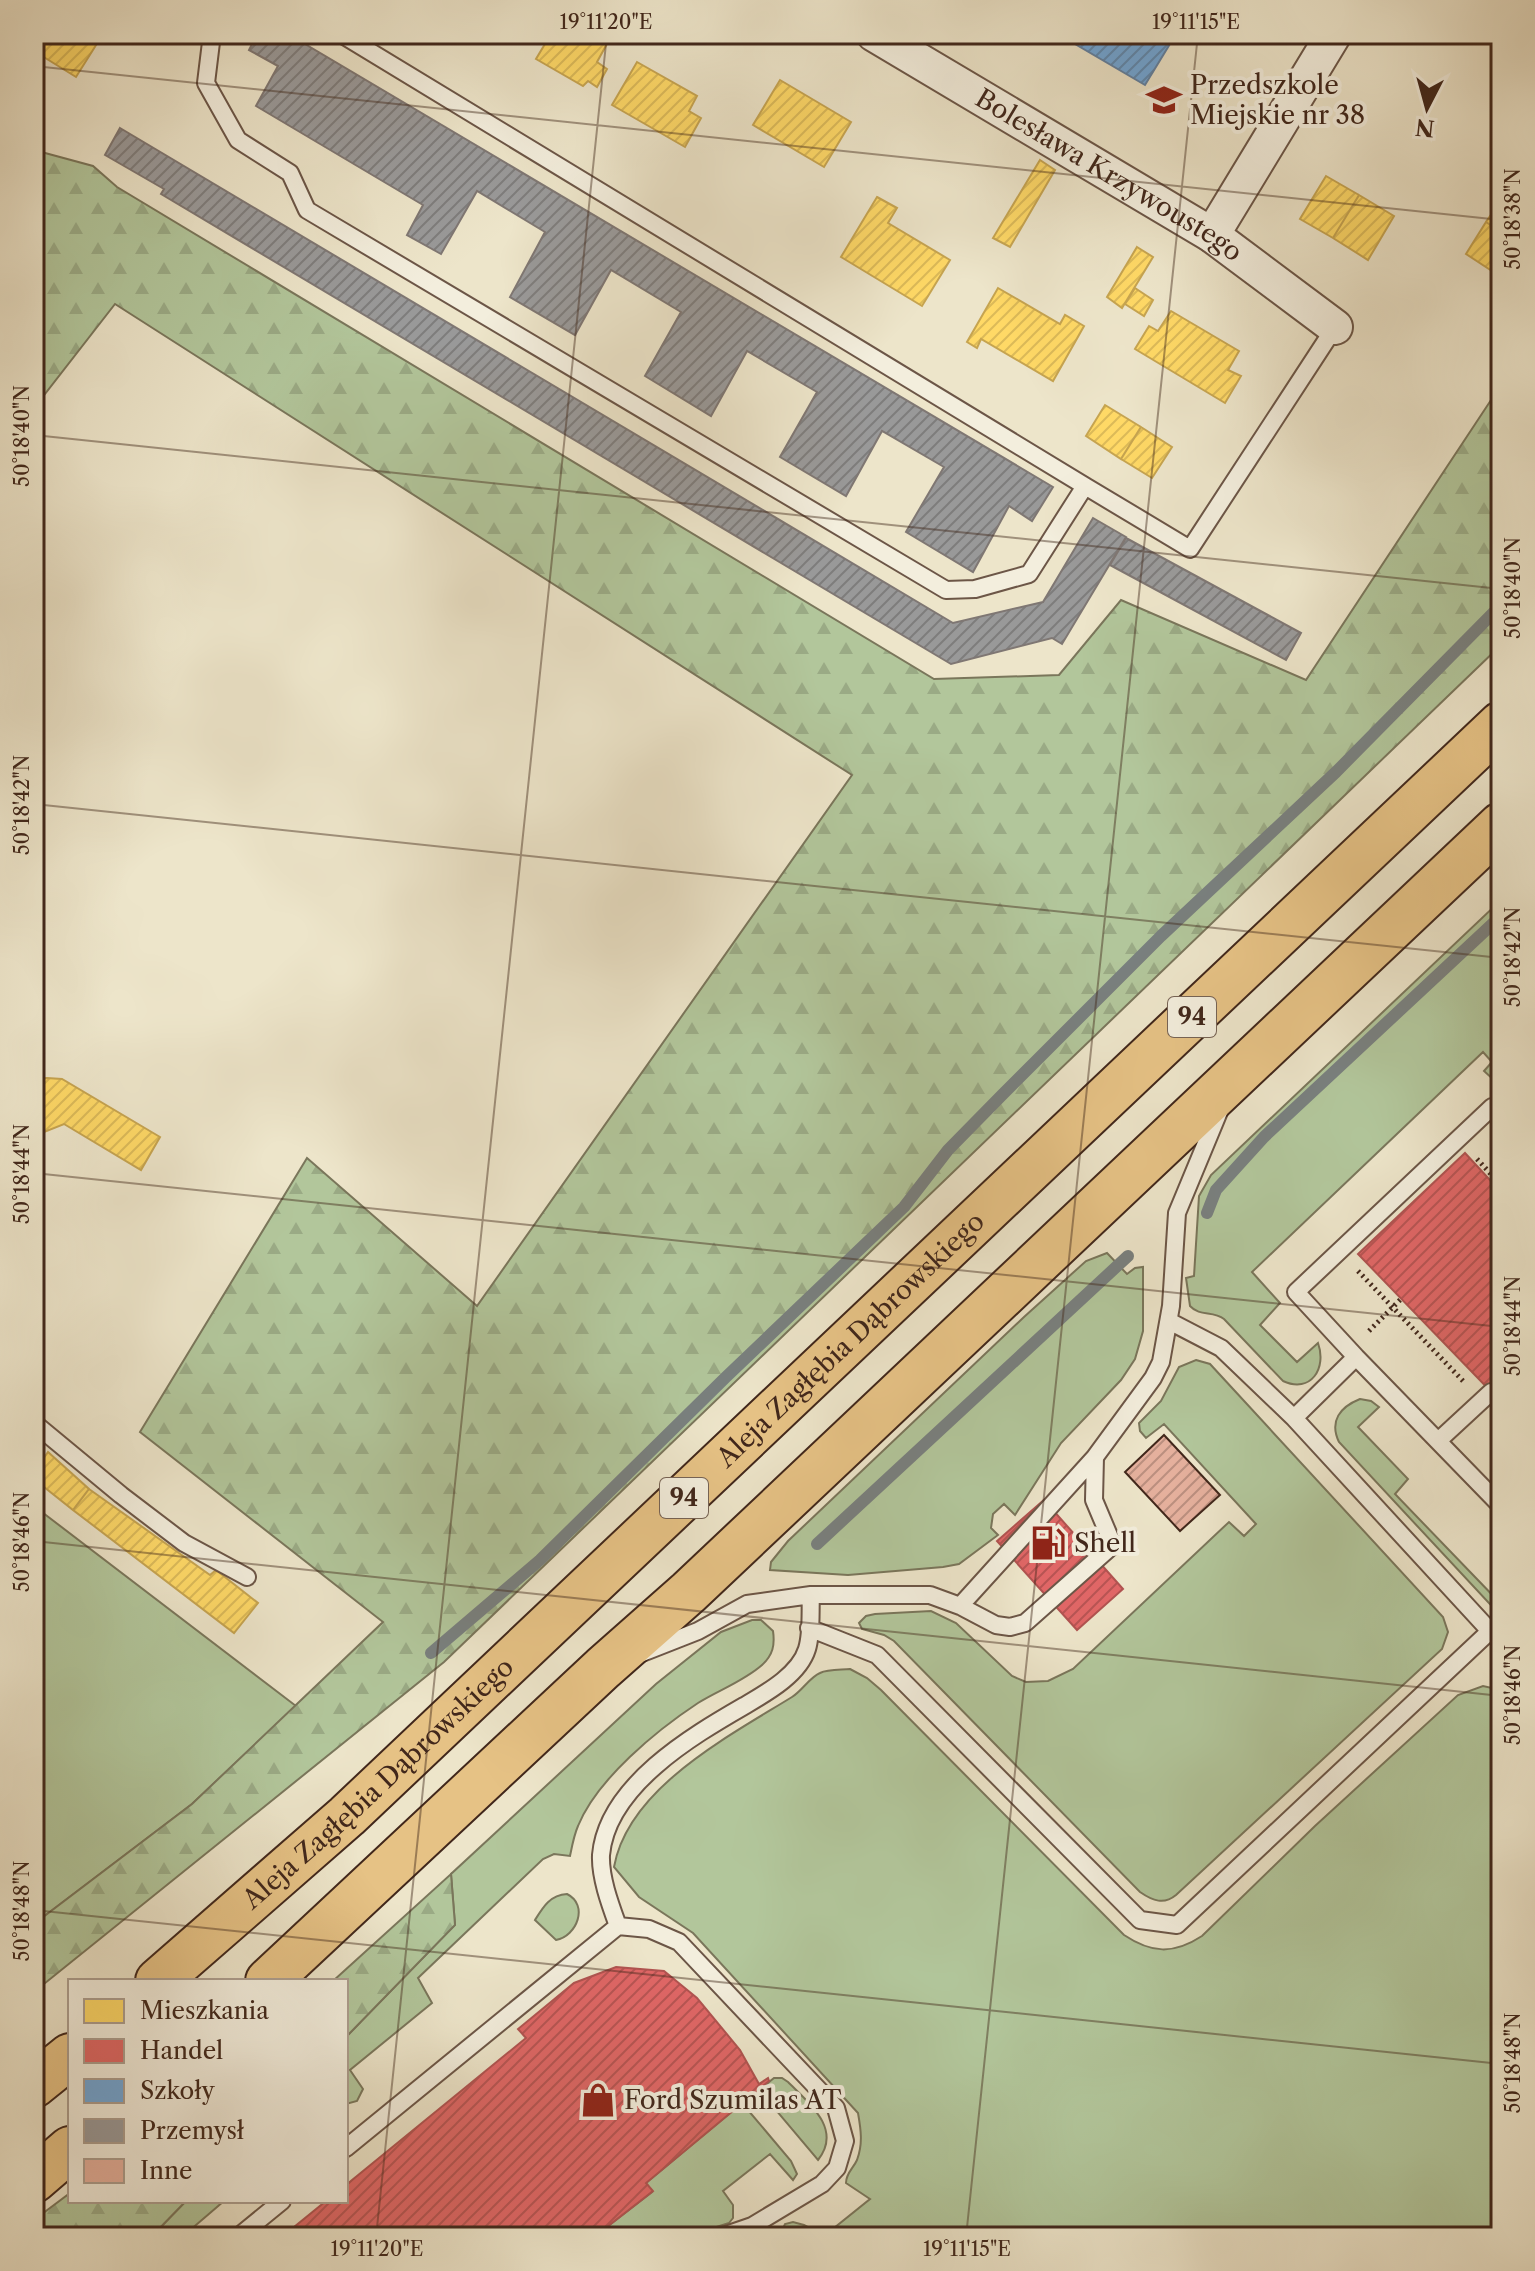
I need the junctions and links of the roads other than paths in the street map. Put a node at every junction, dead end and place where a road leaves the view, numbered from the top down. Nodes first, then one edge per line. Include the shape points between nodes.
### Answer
1 (212, 34) edge
2 (341, 34) edge
3 (874, 34) edge
4 (1334, 34) edge
5 (1212, 235) junction
6 (1335, 327) joint
7 (1085, 486) junction
8 (1501, 724) edge
9 (1501, 825) edge
10 (1233, 1078) junction
11 (1501, 1115) edge
12 (1169, 1321) junction
13 (1356, 1357) junction
14 (1486, 1396) road end
15 (1294, 1418) junction
16 (34, 1423) edge
17 (1438, 1441) junction
18 (1095, 1457) junction
19 (1501, 1506) edge
20 (247, 1577) dead end
21 (811, 1595) junction
22 (960, 1606) junction
23 (809, 1628) junction
24 (1496, 1636) edge
25 (603, 1668) junction
26 (618, 1926) junction
27 (160, 1979) edge
28 (270, 1979) edge
29 (68, 2042) edge
30 (34, 2058) edge
31 (68, 2058) edge
32 (34, 2085) edge
33 (348, 2146) edge
34 (68, 2151) edge
35 (34, 2180) edge
36 (280, 2203) edge
37 (754, 2232) edge
38 (238, 2237) edge
39 (720, 2237) edge

1 - 7 lane via 206,83 238,140 290,173 307,210 946,590 975,589 1029,574
2 - 7 lane
3 - 5 street, Bolesława Krzywoustego
4 - 5 street
5 - 6 street, Bolesława Krzywoustego
6 - 7 lane via 1190,549
8 - 27 main road, Aleja Zagłębia Dąbrowskiego / 94 via 358,1805
9 - 10 main road
10 - 12 lane via 1177,1213
10 - 25 main road
11 - 13 lane via 1492,1107 1296,1292
12 - 15 lane via 1221,1348
12 - 18 lane via 1153,1378
13 - 15 lane
13 - 17 lane
14 - 17 lane
15 - 24 lane
16 - 20 lane via 184,1543
17 - 19 lane
18 - 22 lane
18 - 22 lane via 1094,1500 1113,1545 1025,1623 996,1625
21 - 22 lane via 930,1595
21 - 23 lane
21 - 25 lane via 747,1604 698,1631
23 - 24 lane via 877,1655 1140,1920 1177,1925
23 - 26 lane via 807,1651 783,1680 682,1743 622,1802 601,1855
25 - 28 main road
26 - 33 lane
26 - 37 lane via 649,1929 679,1942 836,2108 845,2141 837,2168
29 - 30 main road
31 - 32 main road
34 - 35 main road
36 - 38 lane
37 - 39 lane

